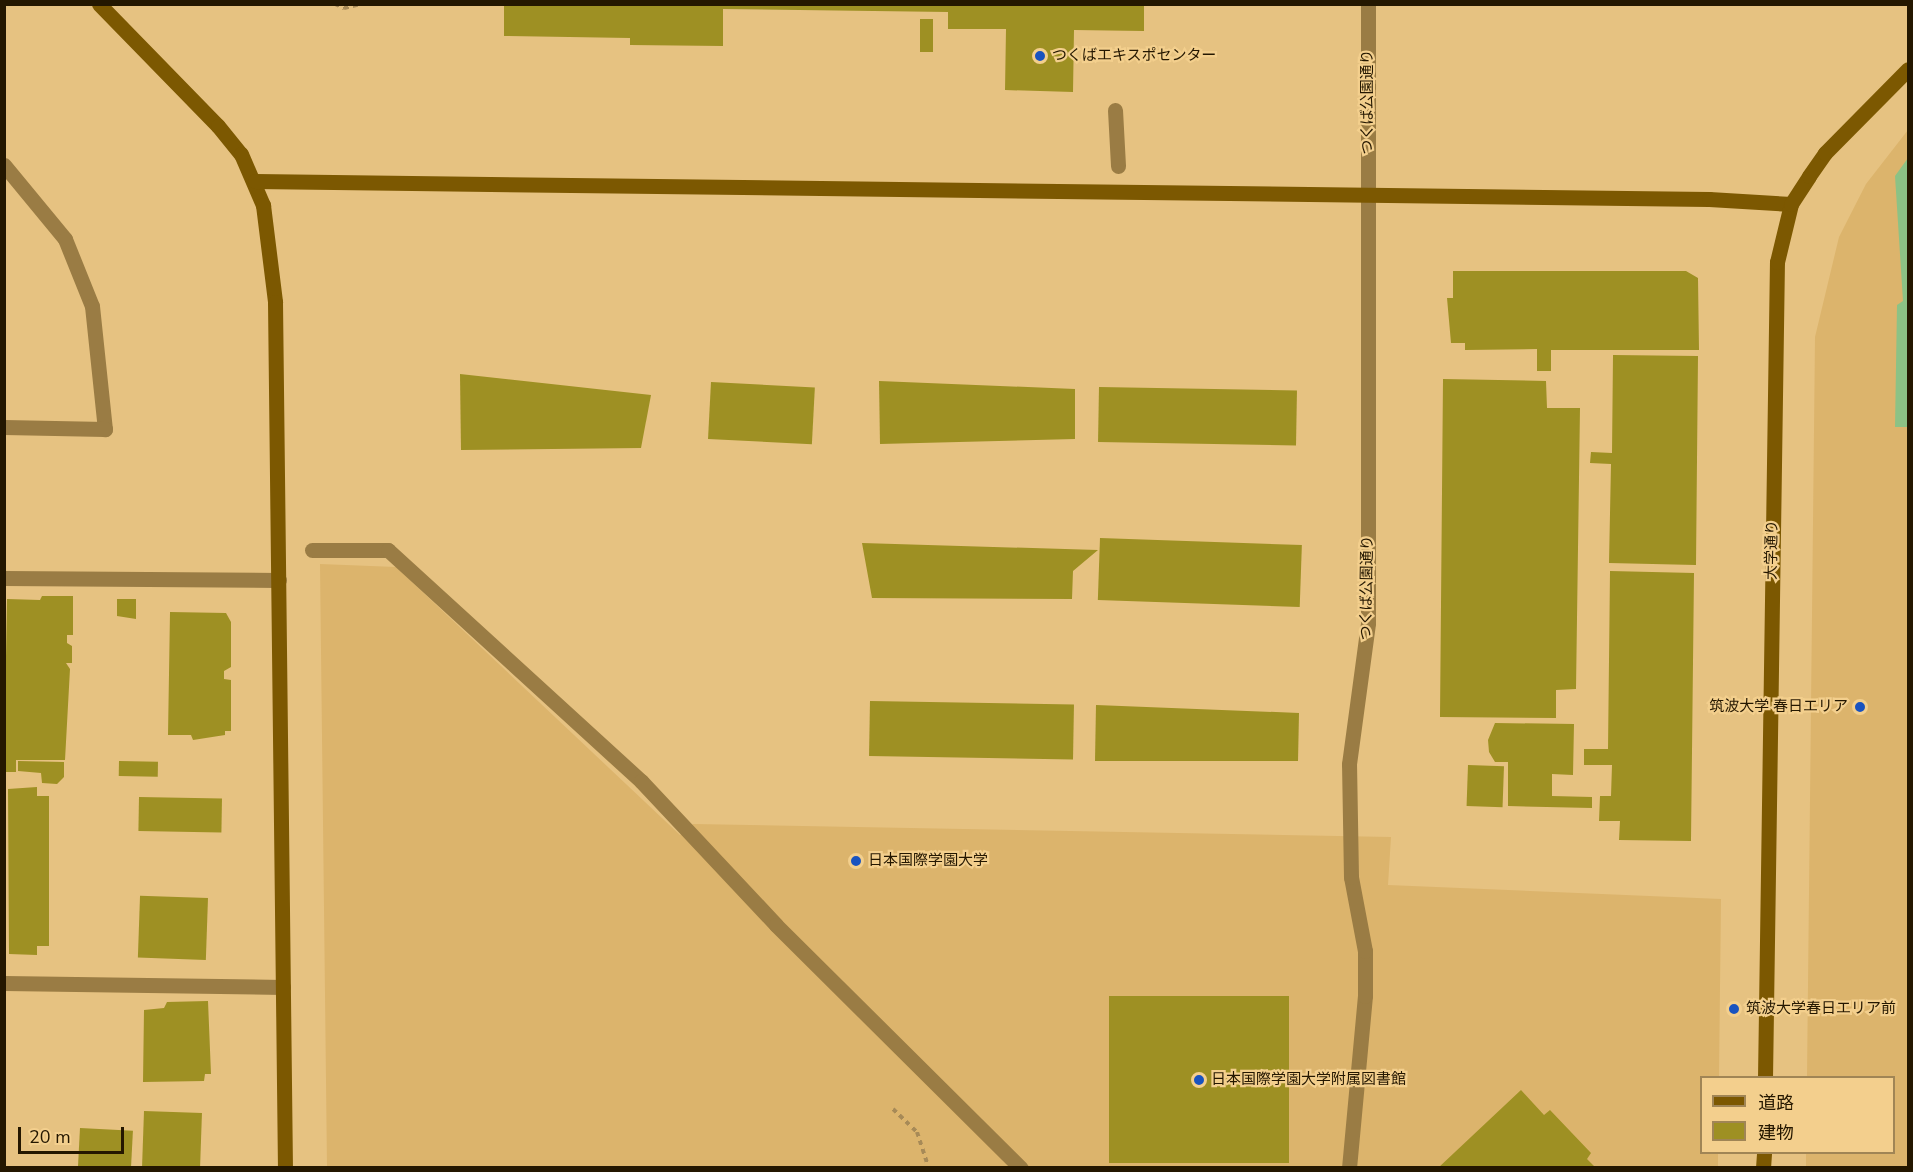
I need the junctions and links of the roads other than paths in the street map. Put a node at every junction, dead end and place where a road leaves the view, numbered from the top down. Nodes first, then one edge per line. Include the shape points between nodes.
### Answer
1 (99, 4) edge
2 (1368, 4) edge
3 (1908, 69) edge
4 (1115, 110) dead end
5 (4, 165) edge
6 (1118, 166) dead end
7 (255, 181) junction
8 (1367, 195) junction
9 (1791, 204) junction
10 (4, 428) edge
11 (312, 550) dead end
12 (4, 578) edge
13 (279, 580) junction
14 (4, 983) edge
15 (283, 987) junction
16 (1765, 1076) edge
17 (285, 1167) edge
18 (1022, 1167) edge
19 (1349, 1167) edge

1 - 7 street via 218,126
2 - 8 street, つくば公園通り
3 - 9 street, 大学通り via 1825,153
4 - 6 street
5 - 10 street via 65,239 92,306 105,429
7 - 8 street
7 - 13 street via 265,217 275,302
8 - 9 street
8 - 19 street, つくば公園通り via 1368,623 1349,764 1351,878 1365,951 1365,996
9 - 16 street, 大学通り via 1777,262
11 - 18 street via 388,550 641,781 776,925
12 - 13 street
13 - 15 street
14 - 15 street
15 - 17 street

